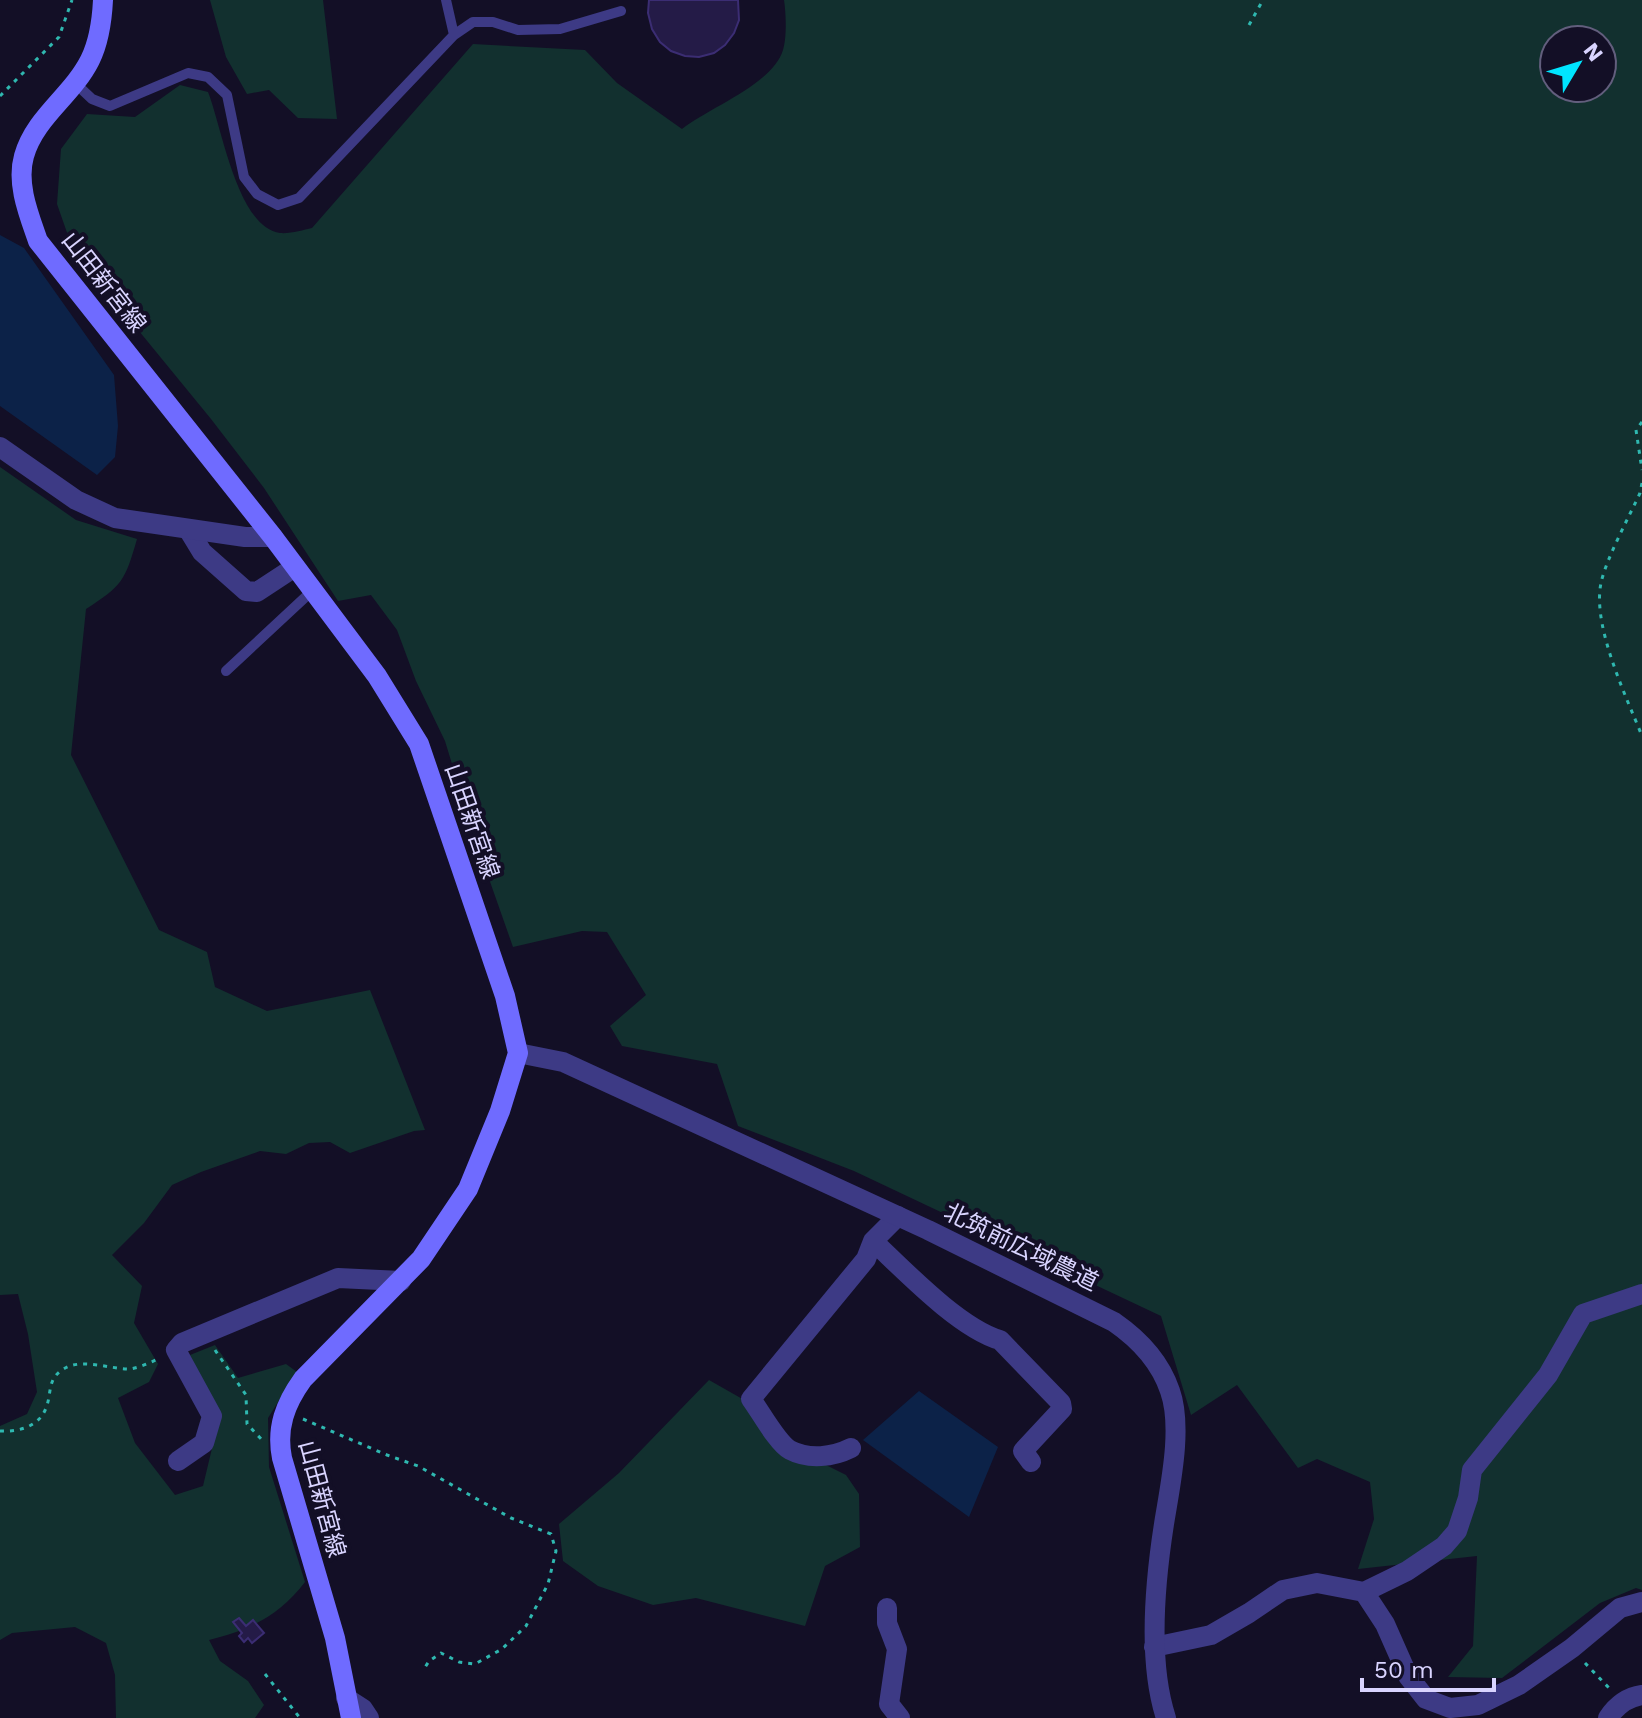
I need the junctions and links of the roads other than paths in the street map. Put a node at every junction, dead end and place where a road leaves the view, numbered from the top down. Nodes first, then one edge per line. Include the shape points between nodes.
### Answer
1 (103, 0) edge
2 (446, 0) edge
3 (621, 11) dead end
4 (454, 35) junction
5 (74, 82) junction
6 (0, 447) edge
7 (188, 529) junction
8 (273, 537) junction
9 (295, 567) junction
10 (313, 590) junction
11 (226, 671) dead end
12 (518, 1053) junction
13 (898, 1216) junction
14 (873, 1241) junction
15 (401, 1281) junction
16 (1642, 1294) edge
17 (851, 1448) dead end
18 (178, 1461) dead end
19 (1031, 1462) dead end
20 (1364, 1592) junction
21 (1642, 1602) edge
22 (887, 1608) dead end
23 (1154, 1647) junction
24 (1632, 1699) edge
25 (349, 1708) edge
26 (369, 1718) edge
27 (900, 1718) edge
28 (1166, 1718) edge
29 (1608, 1718) edge

1 - 5 main road, 山田新宮線 via 90,61
2 - 4 lane
3 - 4 lane via 560,29 518,30 473,22
4 - 5 lane via 299,198 278,205 257,194 244,177 227,95 208,77 188,73 110,106 92,99
5 - 8 main road, 山田新宮線 via 36,128 23,159 24,199 38,241
6 - 7 street via 76,500 115,518
7 - 8 street
7 - 9 street via 202,552 246,591 257,592
8 - 9 main road, 山田新宮線
9 - 10 main road, 山田新宮線
10 - 11 lane
10 - 12 main road, 山田新宮線 via 419,744 505,996
12 - 13 street, 北筑前広域農道 via 563,1062
12 - 15 main road, 山田新宮線 via 468,1189
13 - 14 street
13 - 23 street, 北筑前広域農道 via 1114,1322 1138,1339 1158,1364 1171,1393 1175,1425
14 - 17 street via 866,1259 751,1399 788,1449 818,1457
14 - 19 street via 951,1310 1000,1340 1061,1403 1062,1409 1023,1451
15 - 18 street via 338,1278 182,1343 176,1350 212,1416 204,1443
15 - 25 main road, 山田新宮線 via 303,1379 284,1413 278,1439 335,1638
16 - 20 street via 1583,1314 1548,1375 1472,1470 1457,1531 1407,1571
20 - 21 street via 1408,1676 1426,1699 1450,1708 1478,1705 1519,1685 1620,1608
20 - 23 street via 1317,1583 1283,1590 1211,1635
22 - 27 street via 897,1649 889,1704
23 - 28 street, 北筑前広域農道
24 - 29 street
25 - 26 street via 363,1709

